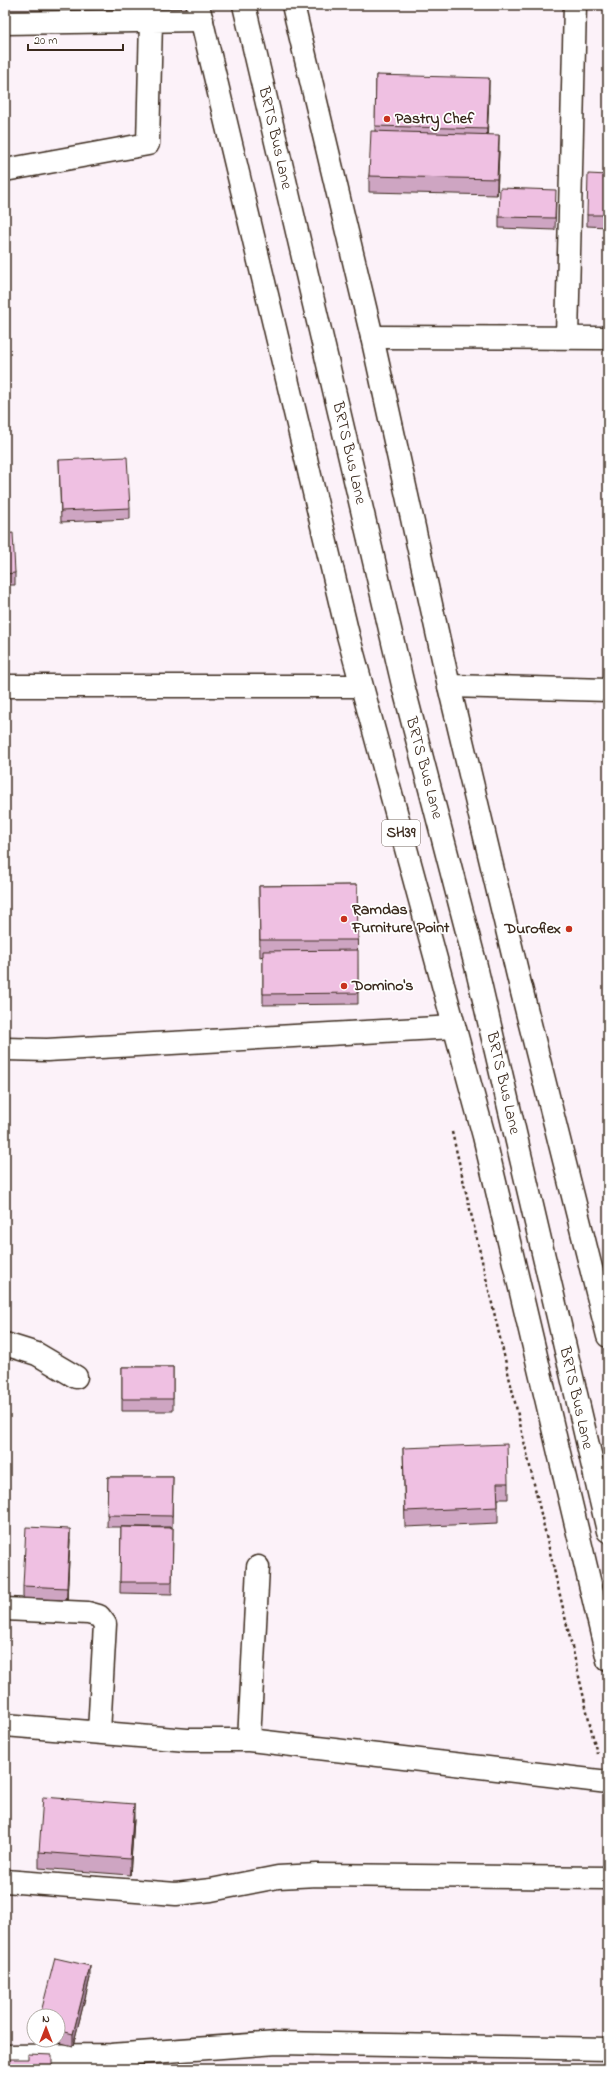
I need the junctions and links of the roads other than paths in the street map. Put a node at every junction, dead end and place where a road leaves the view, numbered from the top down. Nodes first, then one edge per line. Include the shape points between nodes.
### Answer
1 (244, 5) edge
2 (293, 5) edge
3 (575, 5) edge
4 (200, 13) edge
5 (151, 21) junction
6 (5, 23) edge
7 (5, 170) edge
8 (372, 337) junction
9 (567, 337) junction
10 (608, 338) edge
11 (5, 686) edge
12 (361, 686) junction
13 (449, 686) junction
14 (608, 690) edge
15 (454, 1027) junction
16 (5, 1049) edge
17 (608, 1336) edge
18 (5, 1344) edge
19 (76, 1377) dead end
20 (608, 1531) edge
21 (258, 1567) dead end
22 (5, 1609) edge
23 (608, 1660) edge
24 (5, 1725) edge
25 (99, 1732) junction
26 (249, 1740) junction
27 (608, 1782) edge
28 (608, 1878) edge
29 (5, 1881) edge
30 (608, 2049) edge
31 (5, 2056) edge

1 - 20 main road, BRTS Bus Lane via 402,685 476,966
2 - 8 main road
3 - 9 main road
4 - 5 main road
4 - 12 main road, SH39
5 - 6 main road
5 - 7 main road via 148,144
8 - 9 main road
8 - 13 main road
9 - 10 main road
11 - 12 main road
12 - 15 main road, SH39
13 - 14 main road
13 - 17 main road
15 - 16 main road via 47,1050
15 - 23 main road, SH39 via 485,1144
18 - 19 main road via 37,1354
21 - 26 main road
22 - 25 main road via 88,1613 99,1616 105,1624
24 - 25 main road
25 - 26 main road via 187,1740
26 - 27 main road
28 - 29 main road via 317,1875 278,1877 176,1894
30 - 31 main road via 277,2043 111,2055

